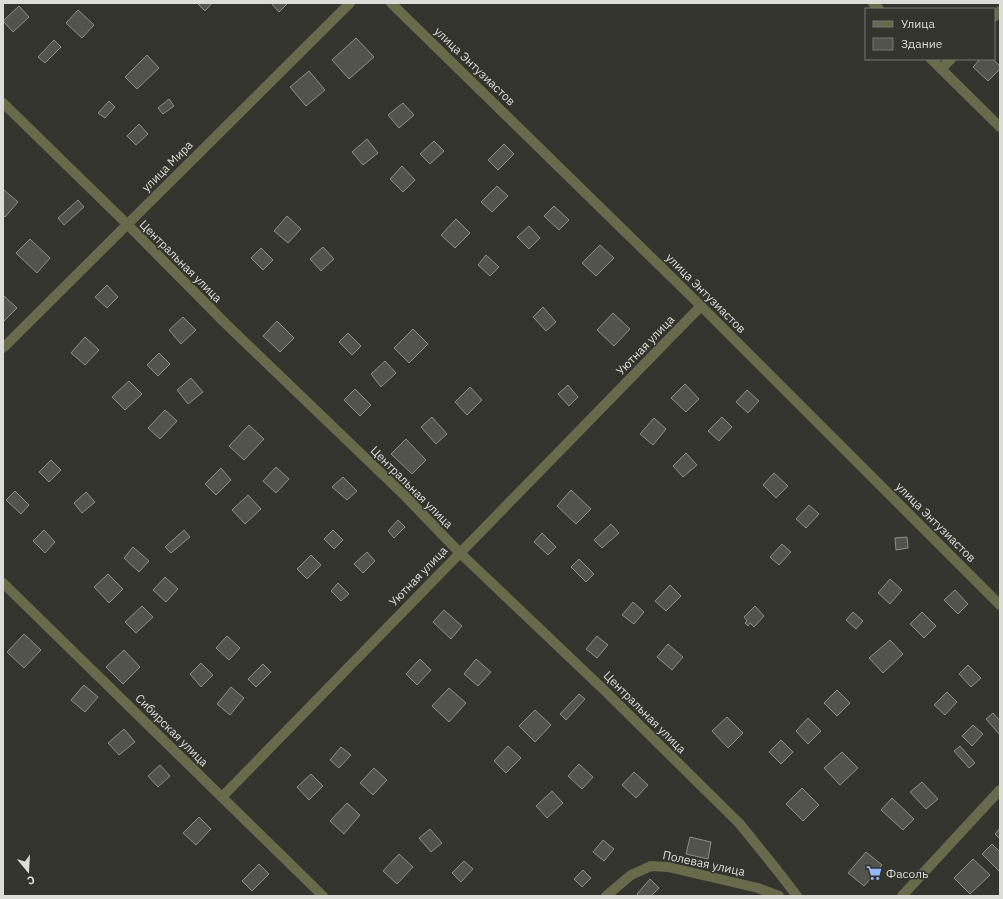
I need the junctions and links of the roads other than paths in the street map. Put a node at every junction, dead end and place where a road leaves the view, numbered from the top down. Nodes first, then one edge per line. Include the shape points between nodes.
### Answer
1 (350, 3) edge
2 (391, 3) edge
3 (932, 60) edge
4 (950, 60) edge
5 (941, 69) junction
6 (3, 103) edge
7 (1000, 127) edge
8 (127, 224) junction
9 (701, 306) junction
10 (3, 348) edge
11 (459, 552) junction
12 (3, 583) edge
13 (1000, 605) edge
14 (1000, 790) edge
15 (222, 797) junction
16 (323, 896) edge
17 (606, 896) edge
18 (780, 896) edge
19 (797, 896) edge
20 (902, 896) edge

1 - 8 street, улица Мира
2 - 9 street, улица Энтузиастов
3 - 5 street
4 - 5 street
5 - 7 street
6 - 8 street, Центральная улица
8 - 10 street, улица Мира
8 - 11 street, Центральная улица
9 - 11 street, Уютная улица
9 - 13 street, улица Энтузиастов
11 - 15 street, Уютная улица
11 - 19 street, Центральная улица via 739,823
12 - 15 street, Сибирская улица
14 - 20 street
15 - 16 street, Сибирская улица
17 - 18 street, Полевая улица via 631,875 651,866 668,867 758,888

